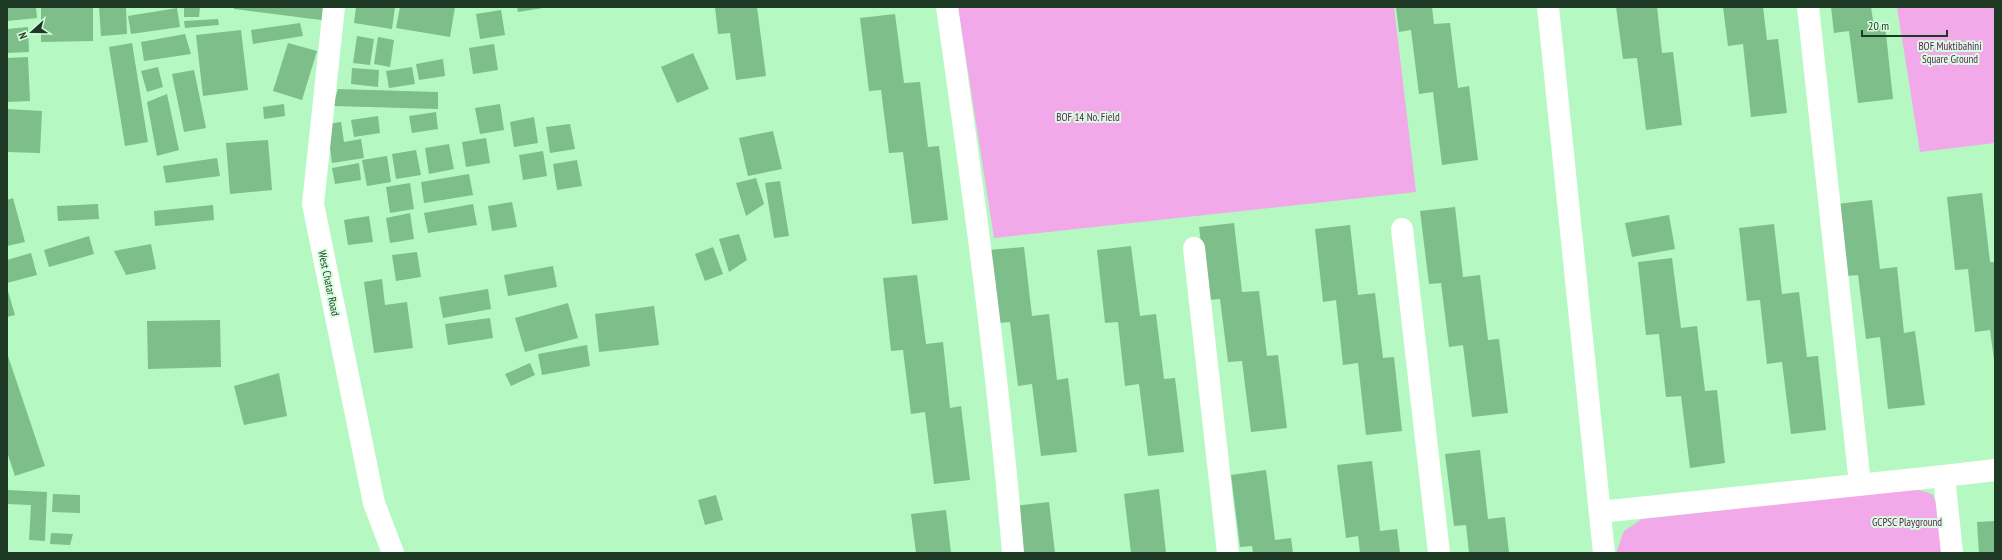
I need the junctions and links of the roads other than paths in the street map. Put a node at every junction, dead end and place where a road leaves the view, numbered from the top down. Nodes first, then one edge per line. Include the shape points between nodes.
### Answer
1 (334, 7) edge
2 (948, 7) edge
3 (1548, 7) edge
4 (1808, 7) edge
5 (1402, 229) dead end
6 (1194, 248) dead end
7 (1995, 470) edge
8 (1944, 476) junction
9 (1860, 484) junction
10 (1600, 512) junction
11 (393, 553) edge
12 (1013, 553) edge
13 (1228, 553) edge
14 (1439, 553) edge
15 (1604, 553) edge
16 (1952, 553) edge

1 - 11 street, West Chatar Road via 313,204 374,503
2 - 12 street via 1004,439
3 - 10 street
4 - 9 street
5 - 14 street
6 - 13 street
7 - 8 street
8 - 9 street
8 - 16 street
9 - 10 street
10 - 15 street

